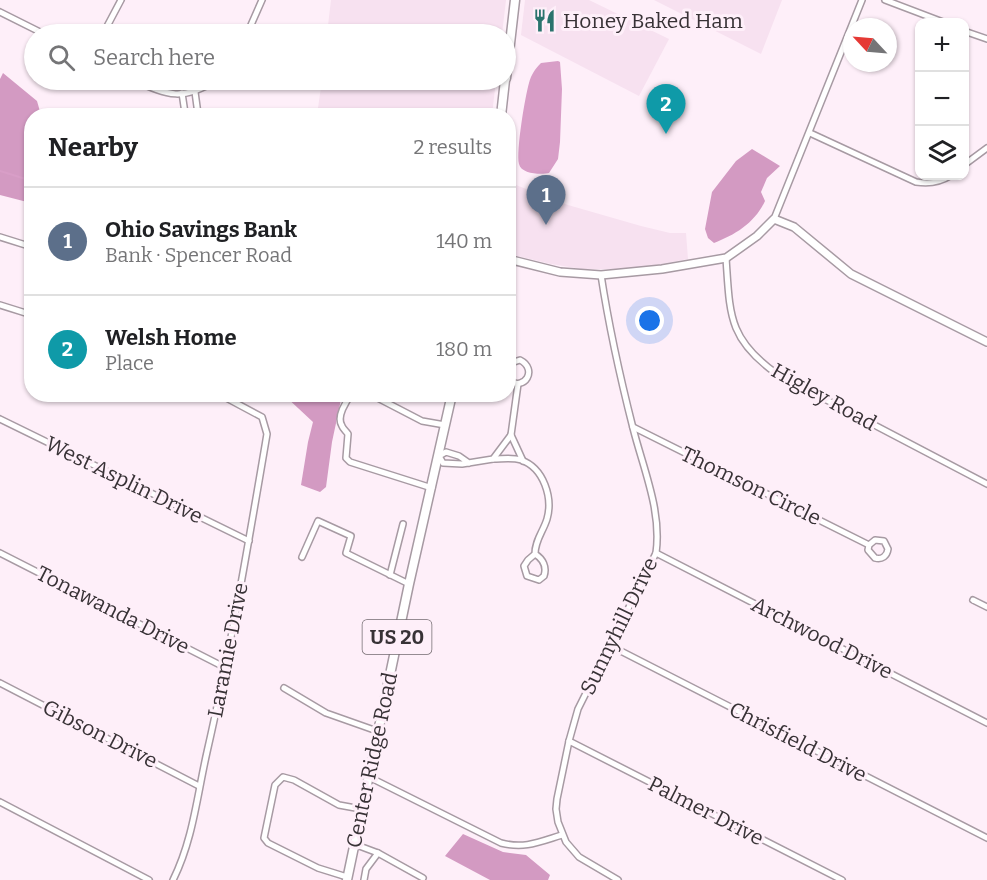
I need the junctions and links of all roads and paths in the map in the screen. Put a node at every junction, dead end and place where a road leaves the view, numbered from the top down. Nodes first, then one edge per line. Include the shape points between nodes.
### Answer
1 (121, 0) edge
2 (262, 0) edge
3 (515, 0) edge
4 (862, 0) edge
5 (885, 0) edge
6 (0, 12) edge
7 (932, 18) edge
8 (24, 24) edge
9 (109, 24) edge
10 (251, 24) edge
11 (512, 24) edge
12 (969, 33) edge
13 (987, 39) edge
14 (159, 90) edge
15 (198, 90) edge
16 (504, 90) edge
17 (195, 92) junction
18 (182, 93) junction
19 (183, 108) edge
20 (198, 108) edge
21 (502, 108) edge
22 (810, 133) junction
23 (987, 148) edge
24 (969, 161) edge
25 (944, 180) edge
26 (774, 219) junction
27 (0, 237) edge
28 (24, 244) edge
29 (726, 258) junction
30 (516, 261) edge
31 (601, 275) junction
32 (0, 304) edge
33 (24, 312) edge
34 (987, 342) edge
35 (516, 361) edge
36 (518, 384) joint
37 (516, 399) edge
38 (234, 402) edge
39 (346, 402) edge
40 (385, 402) edge
41 (450, 402) edge
42 (516, 402) edge
43 (0, 418) edge
44 (446, 425) junction
45 (633, 427) junction
46 (511, 435) junction
47 (439, 456) junction
48 (493, 459) junction
49 (523, 460) junction
50 (469, 463) junction
51 (987, 484) edge
52 (432, 488) junction
53 (403, 524) dead end
54 (249, 541) junction
55 (869, 544) dead end
56 (0, 553) edge
57 (657, 553) junction
58 (535, 554) junction
59 (302, 557) dead end
60 (390, 575) junction
61 (409, 584) junction
62 (973, 600) dead end
63 (987, 607) edge
64 (609, 645) junction
65 (226, 668) junction
66 (0, 683) edge
67 (284, 688) dead end
68 (987, 723) edge
69 (377, 731) junction
70 (569, 741) junction
71 (368, 777) junction
72 (199, 786) junction
73 (0, 802) edge
74 (361, 809) junction
75 (562, 835) junction
76 (987, 838) edge
77 (354, 844) junction
78 (378, 853) junction
79 (602, 876) edge
80 (347, 879) edge
81 (149, 880) edge
82 (173, 880) edge
83 (364, 880) edge
84 (424, 880) edge
85 (618, 880) edge
86 (843, 880) edge

1 - 9 street
2 - 10 street
3 - 11 main road
4 - 22 street
5 - 7 street
6 - 8 street
12 - 13 street
14 - 18 street
15 - 17 street
16 - 21 main road
17 - 18 street
17 - 20 street
18 - 19 street
22 - 25 street via 916,182
22 - 26 street
23 - 24 street
26 - 29 street
26 - 34 street via 794,227 851,274
27 - 28 street
29 - 31 street
29 - 51 street, Higley Road via 735,326 746,348 760,361 777,374
30 - 31 street via 560,272
31 - 45 street, Sunnyhill Drive via 613,349
32 - 33 street
35 - 36 street via 528,367 527,379
36 - 37 street
38 - 54 street, Laramie Drive via 262,417 267,434
39 - 52 street via 340,419 348,434 346,458
40 - 44 street via 422,421
41 - 44 main road, Center Ridge Road / US 20
42 - 46 street
43 - 54 street, West Asplin Drive
44 - 47 main road, Center Ridge Road / US 20
45 - 55 street, Thomson Circle
45 - 57 street, Sunnyhill Drive via 657,525
46 - 48 street
46 - 49 street
47 - 50 street via 446,452
47 - 50 street via 443,463
47 - 52 main road, Center Ridge Road / US 20
48 - 49 street
48 - 50 street
49 - 58 street via 542,478 548,493 547,520
52 - 61 main road, Center Ridge Road / US 20
53 - 60 street
54 - 65 street, Laramie Drive
56 - 65 street, Tonawanda Drive
57 - 64 street, Sunnyhill Drive
57 - 68 street, Archwood Drive
58 - 58 street via 543,560 545,568 539,580 529,578 524,570
59 - 60 street via 318,521 351,536 346,553
60 - 61 street
61 - 69 main road, Center Ridge Road / US 20
62 - 63 street
64 - 70 street, Sunnyhill Drive via 578,710
64 - 76 street, Chrisfield Drive
65 - 72 street, Laramie Drive
66 - 72 street, Gibson Drive
67 - 69 street via 326,713
69 - 71 main road, Center Ridge Road / US 20
70 - 75 street, Sunnyhill Drive via 556,809
70 - 86 street, Palmer Drive
71 - 74 main road, Center Ridge Road / US 20
71 - 75 street via 501,843 516,847
72 - 82 street, Laramie Drive via 189,841
73 - 81 street
74 - 77 main road, Center Ridge Road / US 20
74 - 80 street via 339,805 294,780 283,777 274,784 264,838
75 - 79 street via 579,857
77 - 78 street
77 - 80 main road, Center Ridge Road / US 20
78 - 83 street via 366,868
78 - 84 street
79 - 85 street

